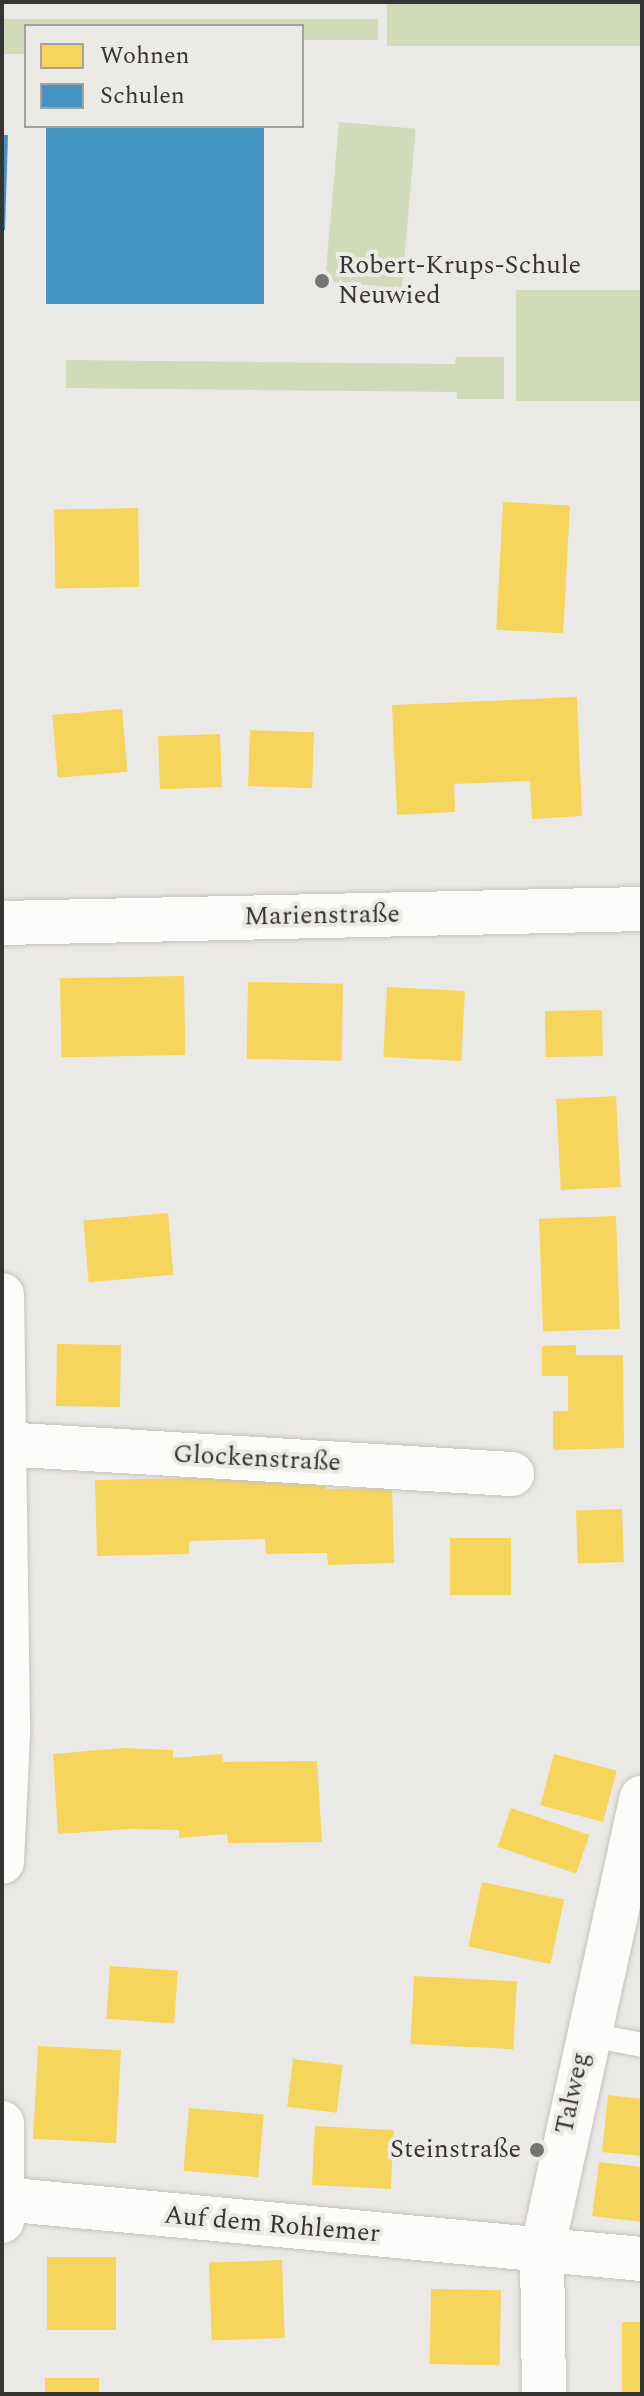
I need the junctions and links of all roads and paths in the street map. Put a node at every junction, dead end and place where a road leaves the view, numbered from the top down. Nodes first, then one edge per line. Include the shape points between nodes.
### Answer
1 (642, 909) edge
2 (2, 923) edge
3 (2, 1295) edge
4 (3, 1444) edge
5 (512, 1474) dead end
6 (642, 1798) edge
7 (636, 1855) edge
8 (2, 1862) edge
9 (586, 2034) junction
10 (642, 2045) edge
11 (2, 2123) edge
12 (3, 2207) edge
13 (542, 2251) junction
14 (642, 2259) edge
15 (544, 2394) edge

1 - 2 street, Marienstraße
3 - 4 street
4 - 5 street, Glockenstraße
4 - 8 street
6 - 7 street, Talweg
7 - 9 street, Talweg
9 - 10 lane
9 - 13 street, Talweg
11 - 12 street
12 - 13 street, Auf dem Rohlemer
13 - 14 street
13 - 15 street, Talweg

